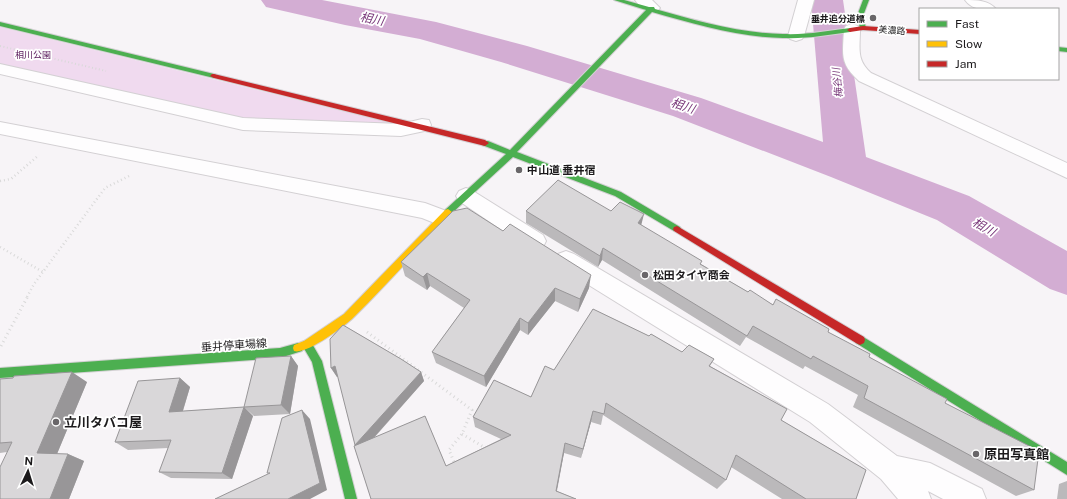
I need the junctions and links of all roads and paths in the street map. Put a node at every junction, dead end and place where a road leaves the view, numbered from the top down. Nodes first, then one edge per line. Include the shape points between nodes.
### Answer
1 (617, 0) edge
2 (806, 0) edge
3 (866, 0) edge
4 (973, 0) edge
5 (986, 8) edge
6 (645, 9) edge
7 (0, 24) edge
8 (854, 29) junction
9 (919, 32) edge
10 (801, 36) junction
11 (0, 69) edge
12 (422, 125) junction
13 (0, 128) edge
14 (58, 139) junction
15 (512, 153) junction
16 (162, 160) junction
17 (1067, 171) edge
18 (0, 181) edge
19 (466, 196) junction
20 (442, 218) junction
21 (0, 248) edge
22 (42, 272) junction
23 (347, 317) junction
24 (307, 344) junction
25 (0, 348) edge
26 (0, 373) edge
27 (462, 434) junction
28 (494, 453) edge
29 (891, 469) junction
30 (1067, 469) edge
31 (457, 471) edge
32 (351, 499) edge
33 (917, 499) edge
34 (972, 499) edge

1 - 6 street, 美濃路
2 - 10 street via 797,27
3 - 8 street
4 - 5 street
6 - 10 street, 美濃路 via 737,32
6 - 15 street, 垂井停車場線
7 - 12 street
8 - 9 street, 美濃路
8 - 10 street, 美濃路
8 - 17 street via 851,56 855,68 865,77
11 - 12 street via 243,124 401,130
12 - 15 street via 478,140
13 - 14 street
14 - 16 street
14 - 18 path via 11,179
15 - 19 street, 垂井停車場線
15 - 30 street via 618,194 905,367
16 - 20 street via 425,212
16 - 22 path via 105,188
19 - 20 street, 垂井停車場線
19 - 29 street via 556,255 819,413
20 - 23 street, 垂井停車場線
21 - 22 path
22 - 25 path
23 - 24 street, 垂井停車場線
23 - 27 path via 472,410
24 - 26 street, 垂井停車場線 via 280,353
24 - 32 street via 317,361
27 - 28 path
27 - 31 path via 449,450
29 - 33 street
29 - 34 street via 930,477

